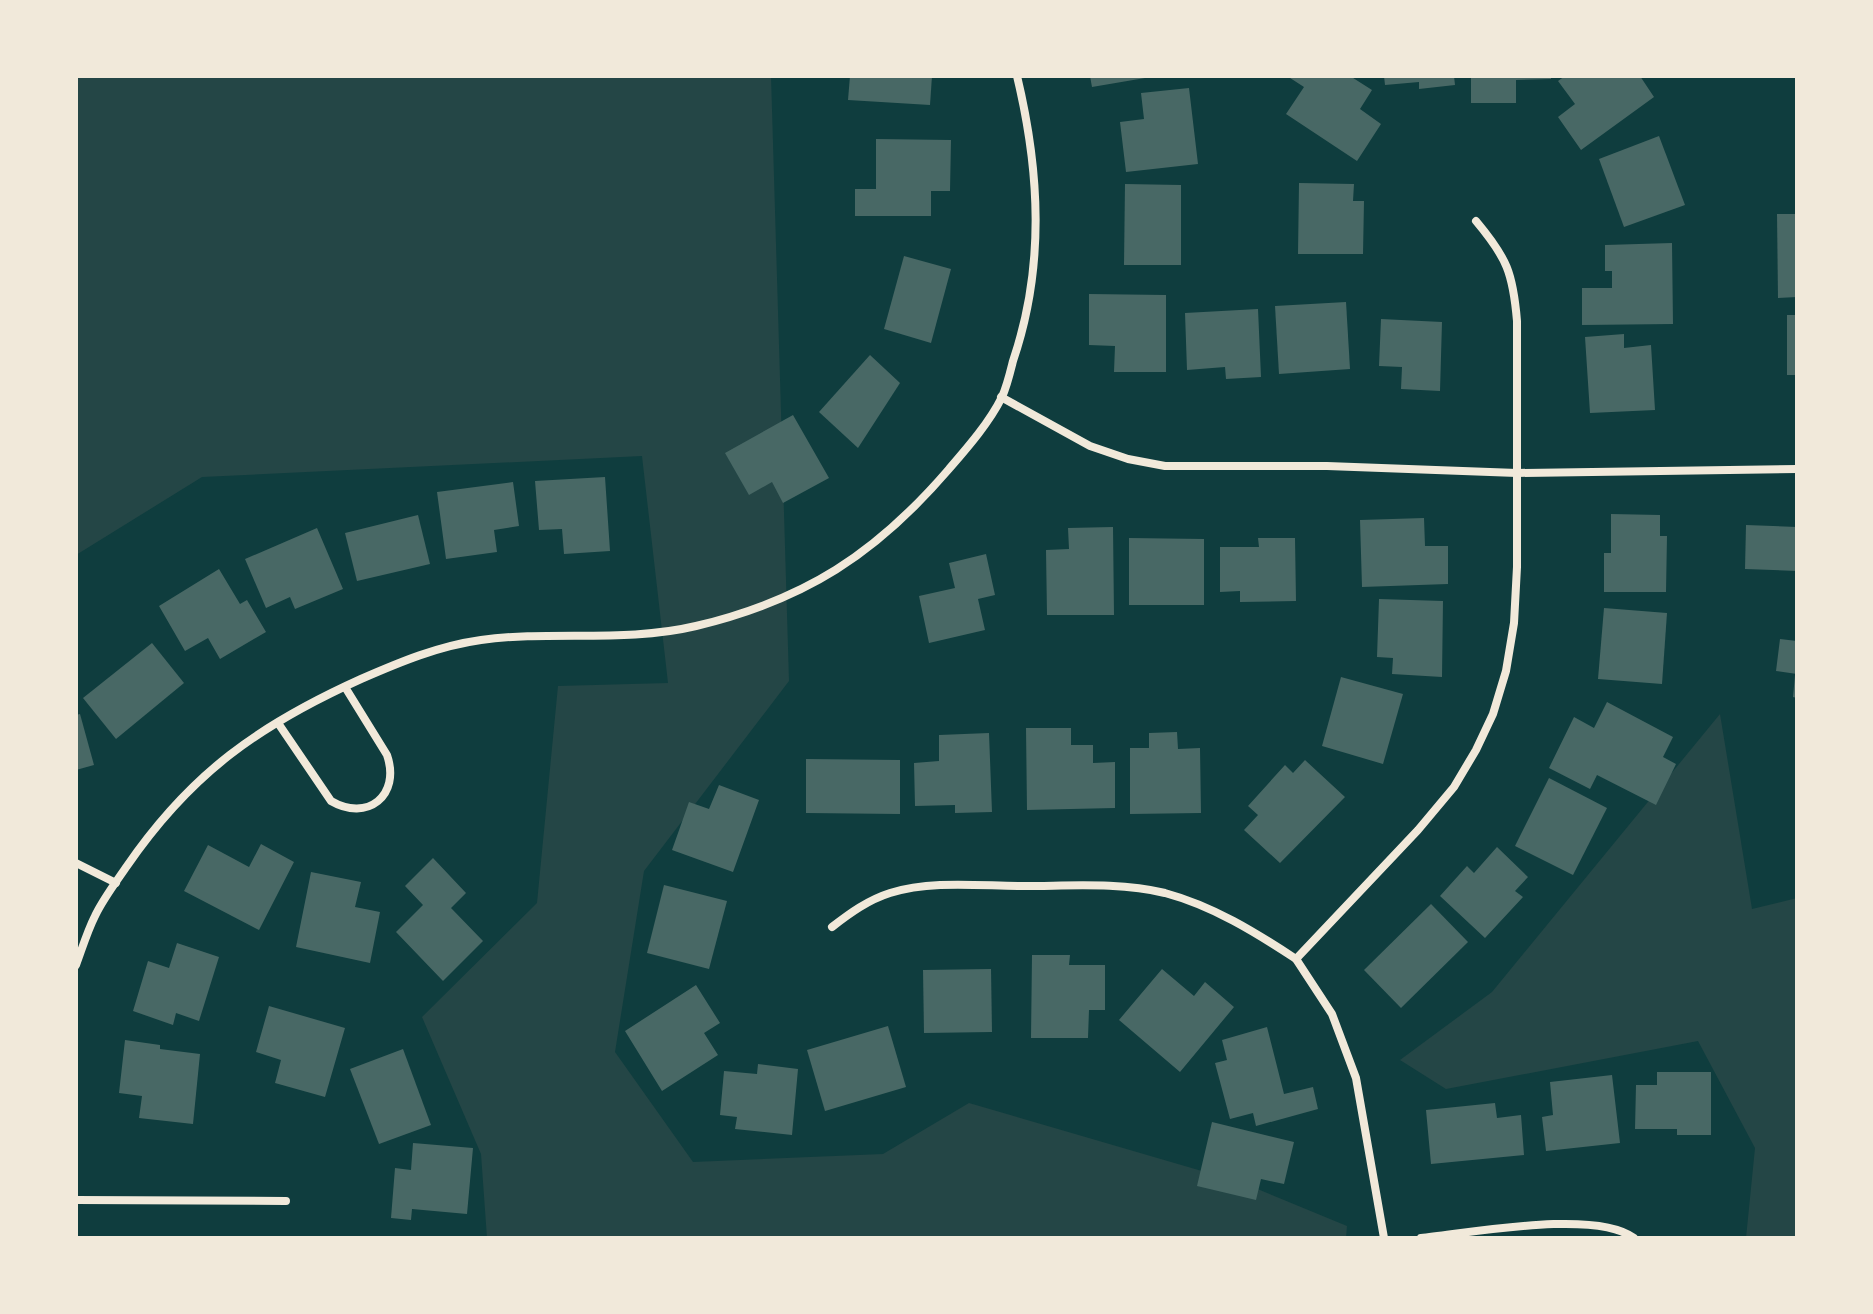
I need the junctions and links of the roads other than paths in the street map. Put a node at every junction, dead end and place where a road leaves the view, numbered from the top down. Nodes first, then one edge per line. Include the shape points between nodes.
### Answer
1 (1017, 76) edge
2 (1476, 221) dead end
3 (1001, 397) junction
4 (1797, 469) edge
5 (1517, 473) junction
6 (345, 687) junction
7 (278, 723) junction
8 (76, 863) edge
9 (116, 883) junction
10 (832, 927) dead end
11 (80, 944) edge
12 (1296, 959) junction
13 (76, 965) edge
14 (76, 1200) edge
15 (286, 1201) dead end
16 (1384, 1238) edge
17 (1421, 1238) edge
18 (1634, 1238) edge

1 - 3 street via 1034,160 1036,241 1023,331
2 - 5 street via 1505,259 1514,285
3 - 5 street via 1090,446 1165,466
3 - 6 street via 970,444 889,530 824,579 762,607 692,627 616,636 480,640 419,654
4 - 5 street
5 - 12 street via 1514,623 1493,714 1454,787
6 - 7 street
6 - 7 street via 391,767 387,792 367,807 355,810 331,801
7 - 9 street via 242,743 194,784
8 - 9 street
9 - 11 street
10 - 12 street via 890,893 932,886 1122,886 1202,905
11 - 13 street
12 - 16 street via 1332,1014 1356,1078
14 - 15 street
17 - 18 street via 1569,1222 1599,1225

